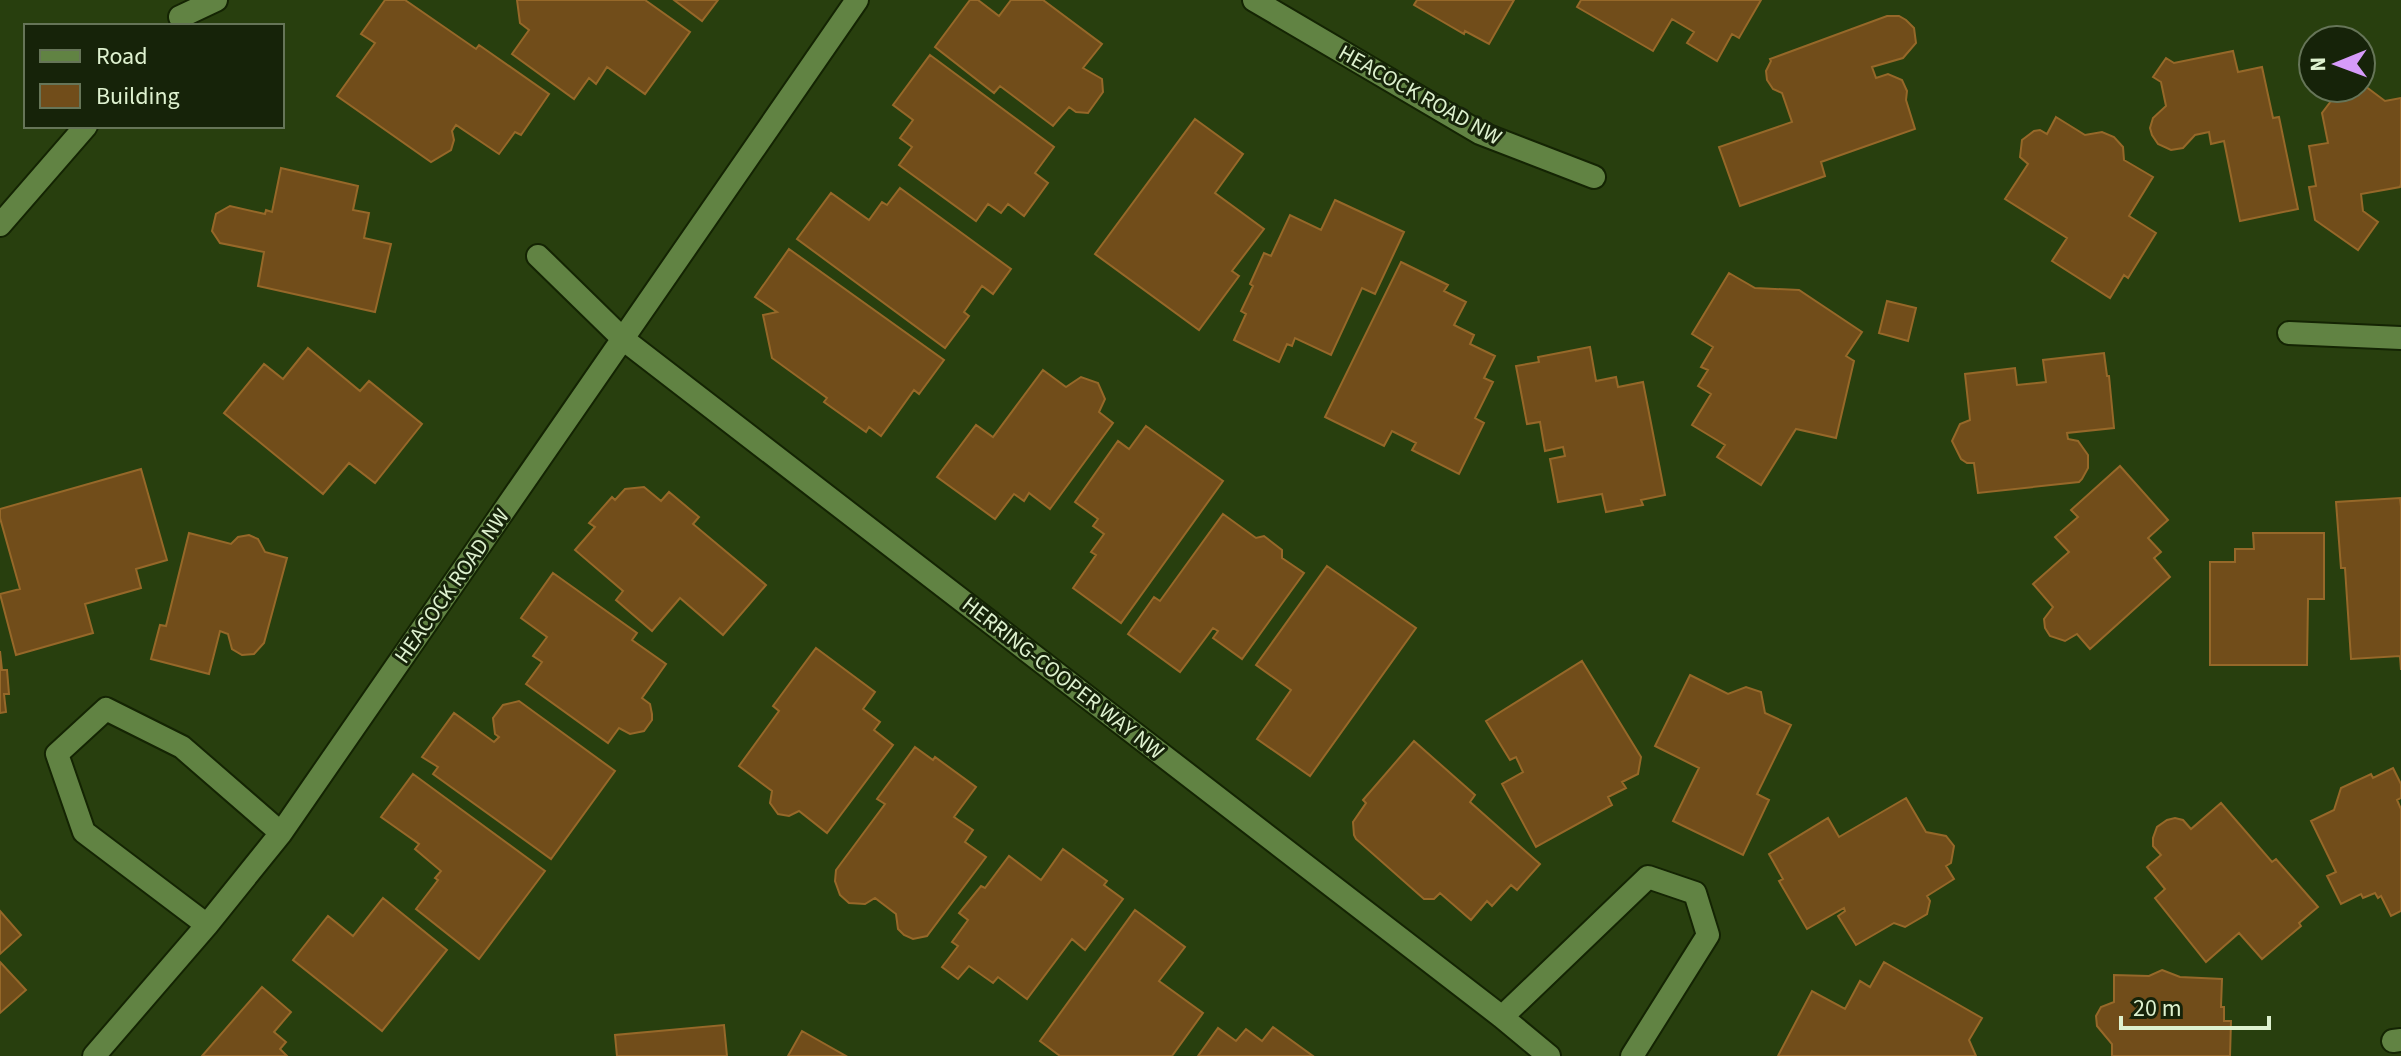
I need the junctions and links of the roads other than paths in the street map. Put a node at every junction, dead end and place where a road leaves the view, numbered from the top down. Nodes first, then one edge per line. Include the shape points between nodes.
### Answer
1 (216, 0) edge
2 (857, 0) edge
3 (1254, 0) edge
4 (180, 14) edge
5 (84, 128) edge
6 (1594, 177) dead end
7 (0, 225) edge
8 (538, 256) dead end
9 (2289, 333) dead end
10 (2401, 338) edge
11 (623, 339) junction
12 (281, 833) junction
13 (207, 925) junction
14 (1502, 1017) junction
15 (94, 1056) edge
16 (1549, 1056) edge
17 (1632, 1056) edge

1 - 4 street
2 - 11 street, HEACOCK ROAD NW
3 - 6 street, HEACOCK ROAD NW via 1480,133
5 - 7 street
8 - 11 street
9 - 10 street
11 - 12 street, HEACOCK ROAD NW
11 - 14 street, HERRING-COOPER WAY NW
12 - 13 street, HEACOCK ROAD NW
12 - 13 street via 182,747 106,709 57,754 84,832
13 - 15 street, HEACOCK ROAD NW
14 - 16 street, HERRING-COOPER WAY NW
14 - 17 street via 1648,877 1695,893 1708,935

